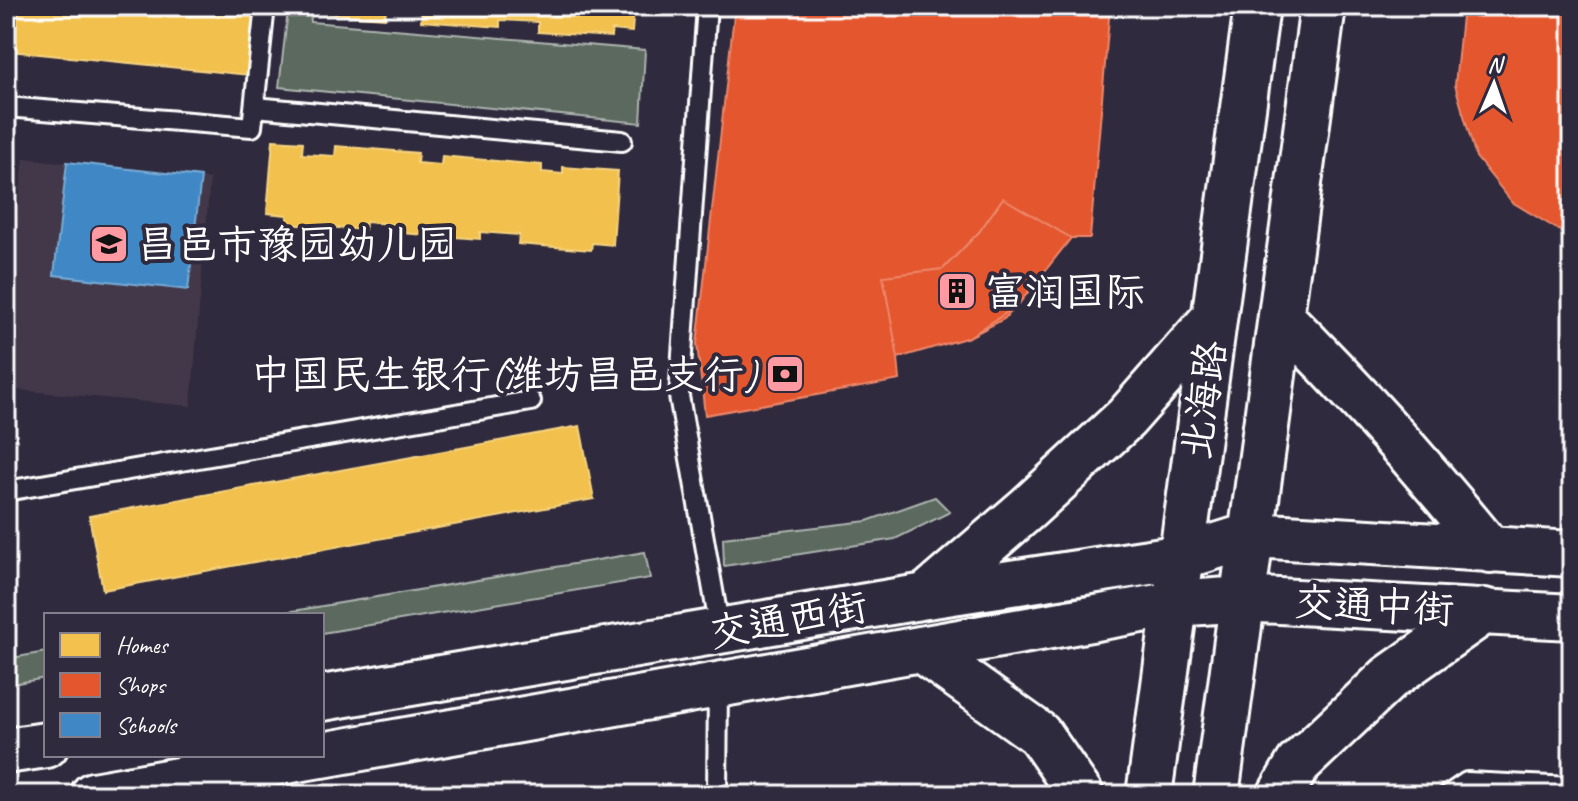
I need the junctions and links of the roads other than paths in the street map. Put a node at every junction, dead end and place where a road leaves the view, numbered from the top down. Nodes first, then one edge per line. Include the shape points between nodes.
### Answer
1 (265, 6) edge
2 (707, 6) edge
3 (1257, 6) edge
4 (1323, 6) edge
5 (6, 107) edge
6 (255, 107) junction
7 (622, 141) dead end
8 (1281, 317) junction
9 (1214, 318) junction
10 (531, 401) dead end
11 (6, 491) edge
12 (1252, 535) junction
13 (1490, 550) junction
14 (1572, 554) edge
15 (1182, 557) junction
16 (926, 596) junction
17 (1242, 599) junction
18 (1175, 604) junction
19 (1484, 611) junction
20 (1572, 617) edge
21 (720, 630) junction
22 (920, 649) junction
23 (718, 685) junction
24 (324, 698) edge
25 (44, 745) edge
26 (6, 751) edge
27 (324, 754) edge
28 (310, 757) edge
29 (1572, 787) edge
30 (93, 795) edge
31 (717, 795) edge
32 (1081, 795) edge
33 (1149, 795) edge
34 (1216, 795) edge
35 (1280, 795) edge
36 (1448, 795) edge

1 - 6 lane
2 - 21 lane via 679,396
3 - 9 main road, 北海路
4 - 8 main road, 北海路
5 - 6 lane via 252,127
6 - 7 lane
8 - 12 main road, 北海路
8 - 13 main road via 1415,457
9 - 15 main road, 北海路
9 - 16 main road via 1126,418
10 - 11 lane
12 - 13 main road, 交通中街
12 - 15 main road, 交通西街
12 - 17 main road, 北海路
13 - 14 main road, 交通中街
15 - 16 main road, 交通西街
15 - 18 main road, 北海路
16 - 21 main road, 交通西街
17 - 18 main road, 交通中街
17 - 19 main road, 交通中街
17 - 34 main road, 北海路
18 - 22 main road, 交通西街
18 - 33 main road, 北海路
19 - 20 main road, 交通中街
19 - 35 main road via 1389,678 1298,764
21 - 24 main road, 交通西街
22 - 23 main road, 交通西街
22 - 32 main road via 1039,734
23 - 27 main road, 交通西街
23 - 31 lane
25 - 26 main road
28 - 30 main road, 交通西街
29 - 36 lane via 1467,782

